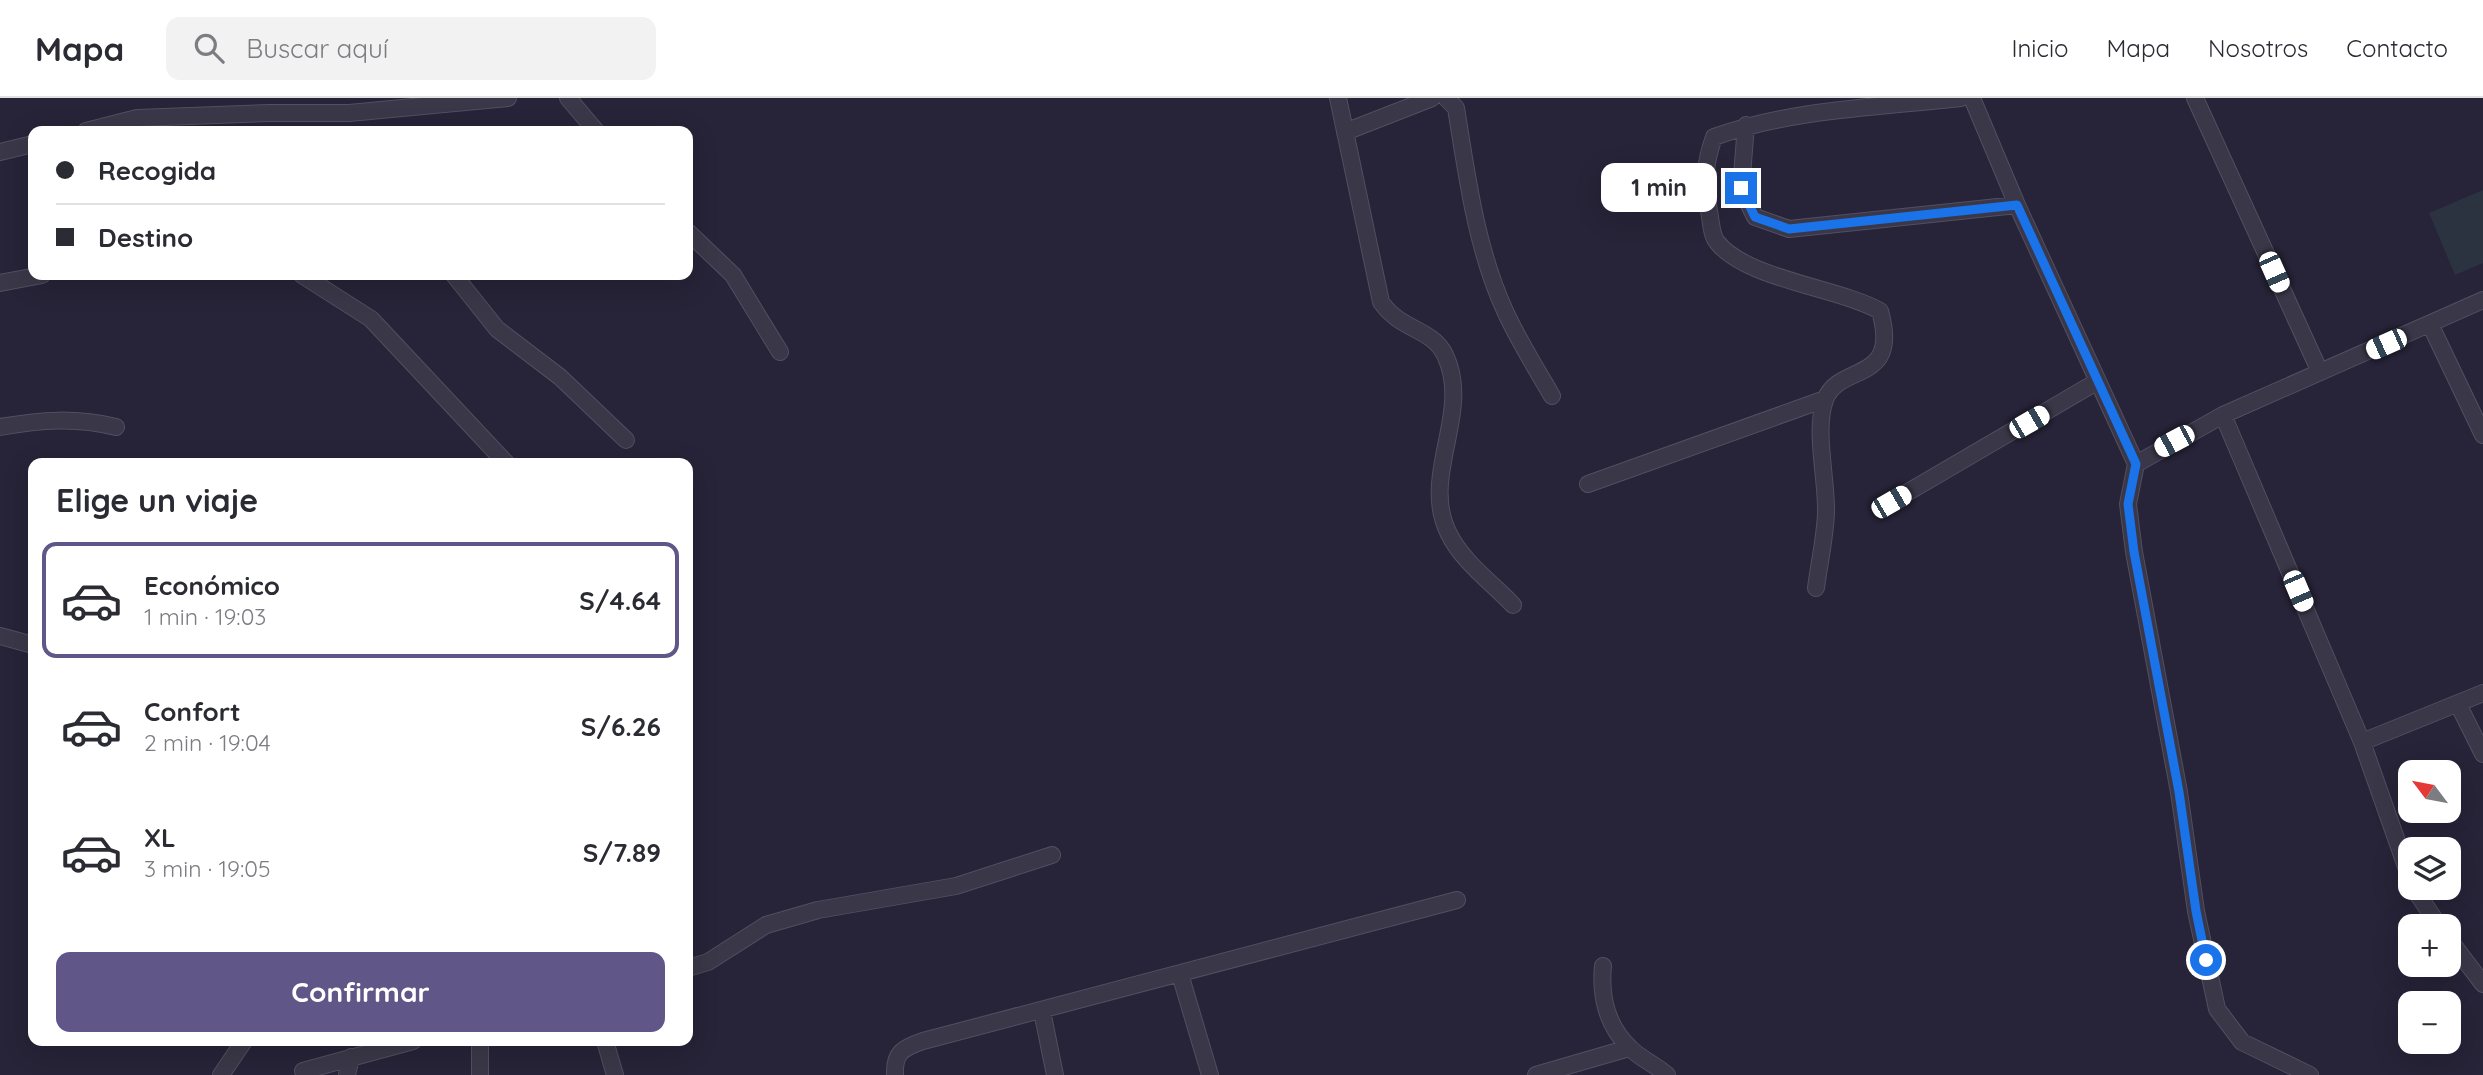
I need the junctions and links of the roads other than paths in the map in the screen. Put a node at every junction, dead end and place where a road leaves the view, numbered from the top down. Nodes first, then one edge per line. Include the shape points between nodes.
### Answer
1 (508, 98) edge
2 (568, 98) edge
3 (1338, 98) edge
4 (1432, 98) edge
5 (1446, 98) edge
6 (1961, 98) edge
7 (1972, 98) edge
8 (2195, 98) edge
9 (1746, 125) junction
10 (105, 126) edge
11 (592, 126) edge
12 (1345, 132) junction
13 (28, 145) edge
14 (0, 152) edge
15 (2017, 205) junction
16 (693, 237) edge
17 (28, 278) edge
18 (310, 280) edge
19 (458, 280) edge
20 (0, 283) edge
21 (2483, 300) edge
22 (2430, 324) junction
23 (780, 352) dead end
24 (2320, 372) junction
25 (2098, 381) junction
26 (1552, 396) dead end
27 (1825, 399) junction
28 (2223, 415) junction
29 (0, 427) edge
30 (116, 427) dead end
31 (2483, 435) edge
32 (626, 440) dead end
33 (501, 458) edge
34 (2136, 464) junction
35 (1588, 484) dead end
36 (1891, 502) dead end
37 (1816, 589) dead end
38 (1513, 605) dead end
39 (0, 636) edge
40 (28, 644) edge
41 (2483, 693) edge
42 (2458, 704) junction
43 (2362, 742) junction
44 (2483, 754) edge
45 (2398, 844) edge
46 (1052, 855) dead end
47 (1457, 900) dead end
48 (2461, 955) edge
49 (693, 966) edge
50 (1604, 966) dead end
51 (1180, 974) junction
52 (2483, 984) edge
53 (1042, 1011) junction
54 (241, 1046) edge
55 (394, 1046) edge
56 (480, 1046) edge
57 (606, 1046) edge
58 (1629, 1048) junction
59 (351, 1057) junction
60 (303, 1071) dead end
61 (221, 1075) edge
62 (347, 1075) edge
63 (480, 1075) edge
64 (615, 1075) edge
65 (895, 1075) edge
66 (1055, 1075) edge
67 (1210, 1075) edge
68 (1536, 1075) edge
69 (1667, 1075) edge
70 (2310, 1075) edge

1 - 10 street via 349,113 136,118
2 - 11 street
3 - 12 street
4 - 12 street
5 - 26 street via 1456,108 1492,277 1505,312
6 - 9 street
7 - 15 street
8 - 24 street
9 - 15 street via 1741,188 1755,217 1789,229
9 - 27 street via 1714,136 1704,166 1714,240 1725,251 1763,269 1829,294 1861,300 1880,311 1885,330 1882,352 1867,370 1834,387
12 - 38 street via 1381,302 1395,320 1434,340 1452,378 1454,404 1439,489 1444,524 1458,548
13 - 14 street
15 - 25 street
16 - 23 street via 733,275
17 - 20 street
18 - 33 street via 371,319
19 - 32 street via 497,329 560,377
21 - 22 street
22 - 24 street
22 - 31 street
24 - 28 street
25 - 34 street
25 - 36 street
27 - 35 street
27 - 37 street via 1826,516
28 - 34 street
28 - 43 street
29 - 30 street via 73,419
34 - 70 street via 2128,504 2134,552 2217,1009 2242,1042
39 - 40 street
41 - 42 street
42 - 43 street
42 - 44 street
43 - 45 street
46 - 49 street via 956,886 818,910 766,925 708,962
47 - 51 street
48 - 52 street
50 - 58 street via 1601,992 1607,1012
51 - 53 street
51 - 67 street
53 - 65 street via 902,1048 894,1060
53 - 66 street
54 - 61 street
55 - 59 street
56 - 63 street
57 - 64 street
58 - 68 street
58 - 69 street
59 - 60 street
59 - 62 street

